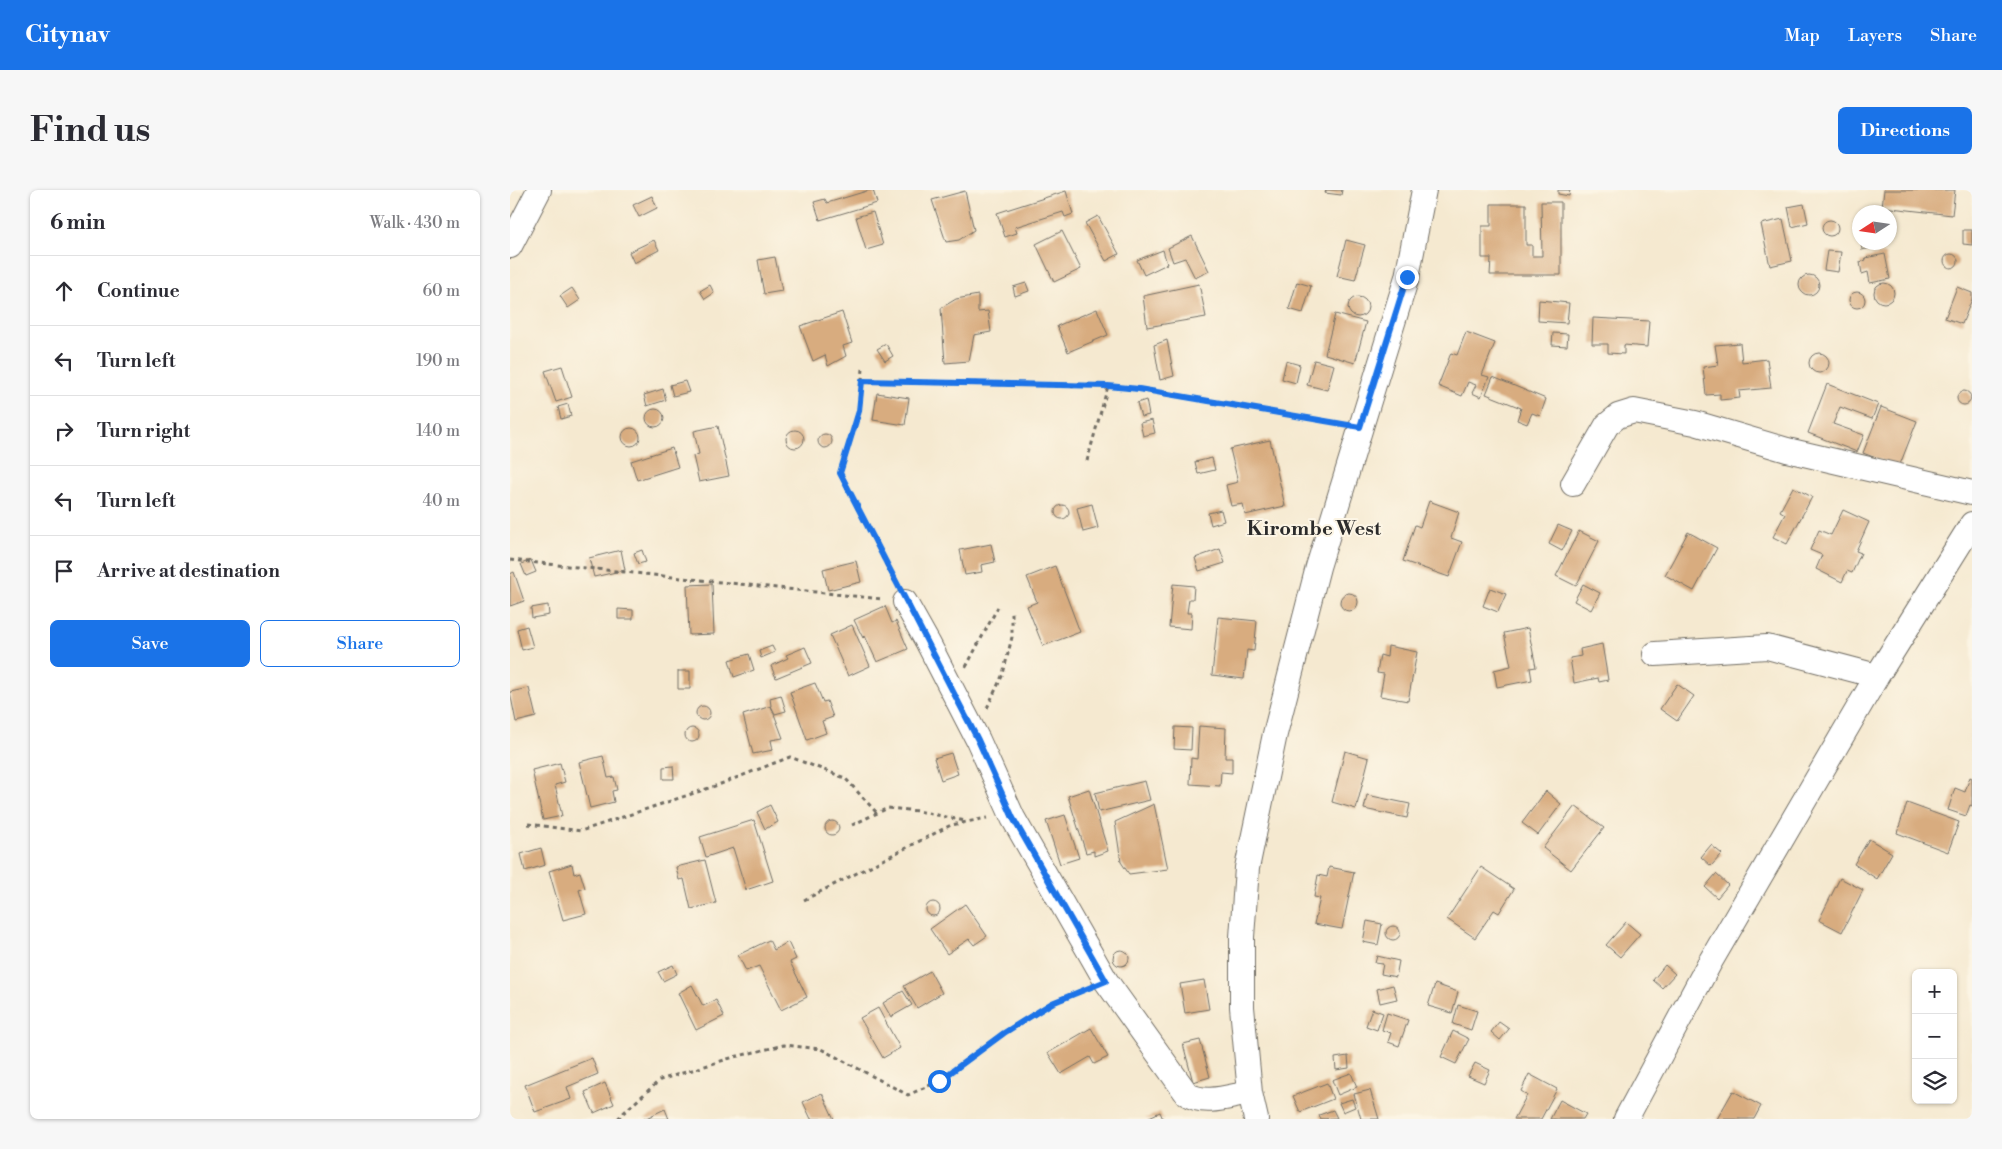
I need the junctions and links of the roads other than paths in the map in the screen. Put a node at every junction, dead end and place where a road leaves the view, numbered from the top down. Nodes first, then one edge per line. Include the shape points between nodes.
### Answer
1 (539, 190) edge
2 (1424, 190) edge
3 (510, 246) edge
4 (1573, 484) dead end
5 (1972, 493) edge
6 (1972, 524) edge
7 (905, 602) road end
8 (1655, 654) dead end
9 (1877, 676) junction
10 (1250, 1093) junction
11 (1256, 1119) edge
12 (1626, 1119) edge

1 - 3 street
2 - 10 street via 1407,277 1318,567 1275,734 1246,868 1242,1007
4 - 5 street via 1607,425 1618,416 1634,411 1695,423 1787,450
6 - 9 street
7 - 10 street via 978,740 1013,818 1106,981 1187,1094 1204,1101
8 - 9 street via 1767,647
9 - 12 street via 1709,964
10 - 11 street

